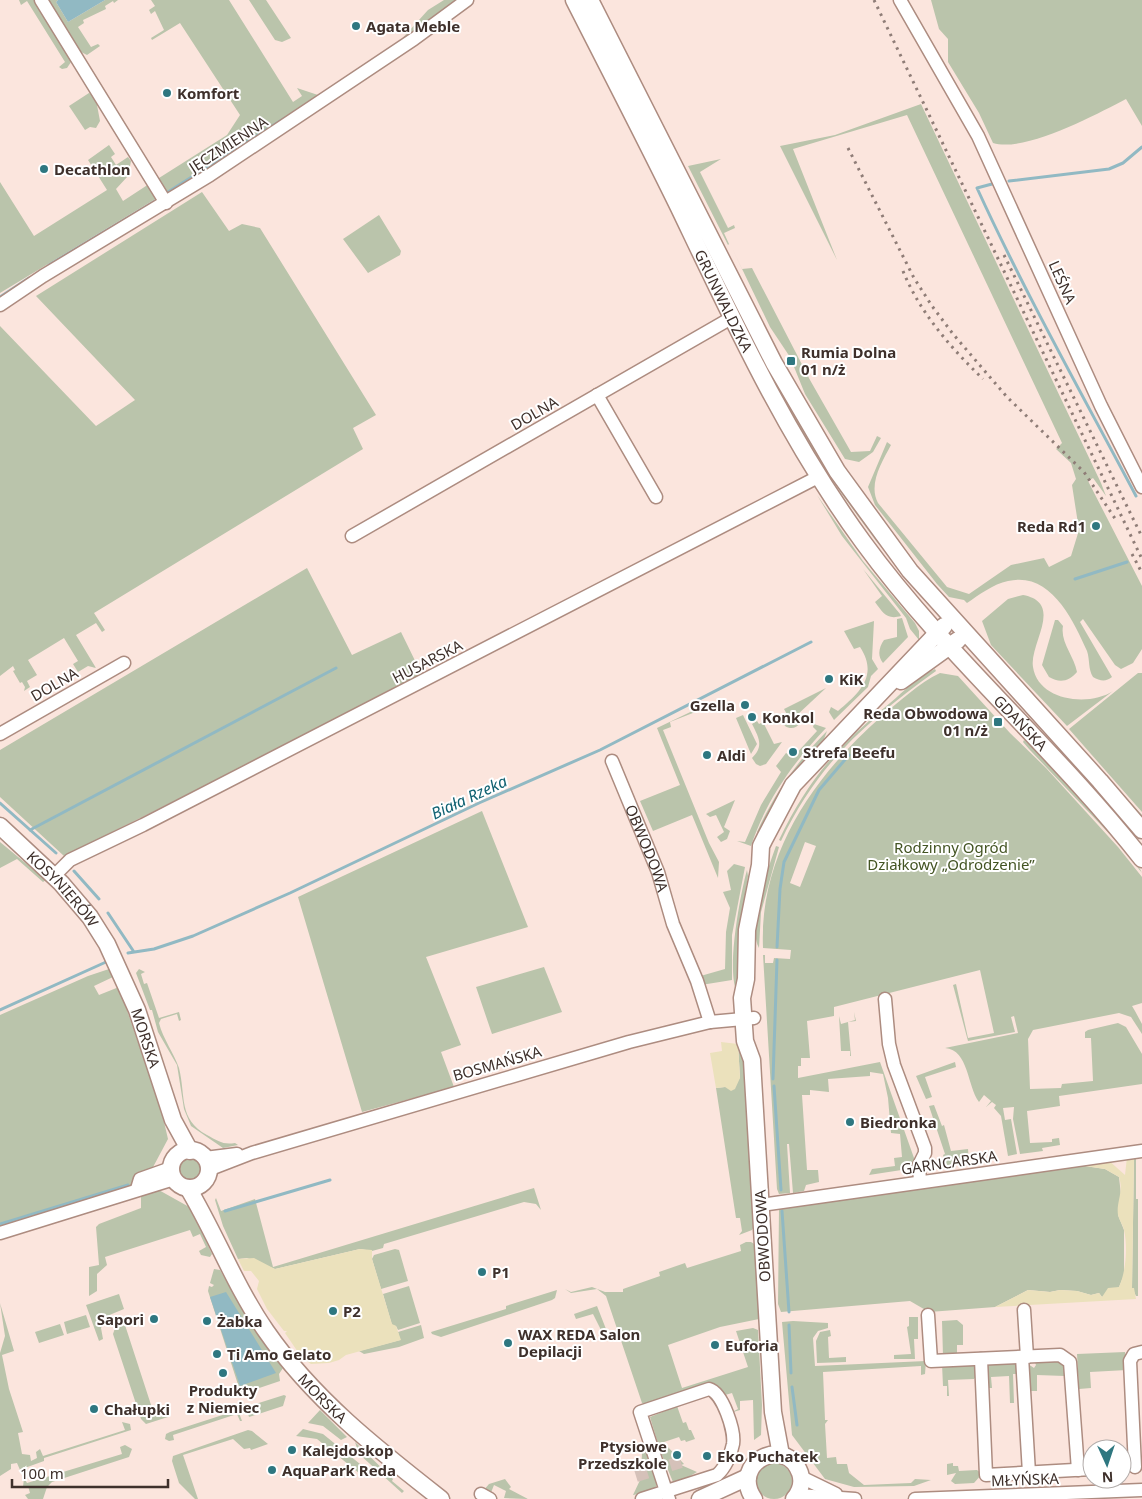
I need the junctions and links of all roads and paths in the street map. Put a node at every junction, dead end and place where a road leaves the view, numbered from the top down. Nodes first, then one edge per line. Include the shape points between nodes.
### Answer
1 (41, 0) edge
2 (467, 0) edge
3 (574, 0) edge
4 (590, 0) edge
5 (900, 0) edge
6 (166, 203) junction
7 (0, 305) edge
8 (733, 317) junction
9 (598, 395) junction
10 (818, 477) junction
11 (1142, 487) edge
12 (656, 497) dead end
13 (352, 536) dead end
14 (910, 571) joint
15 (899, 588) joint
16 (952, 618) junction
17 (938, 632) junction
18 (965, 633) junction
19 (950, 647) junction
20 (124, 663) dead end
21 (872, 702) junction
22 (0, 734) edge
23 (612, 761) dead end
24 (0, 826) edge
25 (1142, 830) edge
26 (1142, 859) edge
27 (54, 876) junction
28 (116, 959) joint
29 (884, 999) dead end
30 (749, 1018) junction
31 (710, 1022) junction
32 (1142, 1150) edge
33 (189, 1169) junction
34 (920, 1182) junction
35 (762, 1205) junction
36 (0, 1233) edge
37 (1024, 1310) dead end
38 (928, 1315) dead end
39 (1142, 1352) edge
40 (1025, 1357) junction
41 (981, 1359) junction
42 (774, 1455) junction
43 (1133, 1467) edge
44 (1078, 1470) junction
45 (1082, 1470) edge
46 (1029, 1473) junction
47 (748, 1477) junction
48 (801, 1477) junction
49 (1140, 1491) edge
50 (668, 1495) edge
51 (752, 1496) edge
52 (796, 1497) edge
53 (840, 1497) junction
54 (702, 1498) edge
55 (441, 1499) edge
56 (642, 1499) edge
57 (856, 1499) edge
58 (915, 1499) edge
59 (935, 1499) edge

1 - 6 street
2 - 6 street, JĘCZMIENNA via 414,39
3 - 8 main road, GRUNWALDZKA
4 - 14 main road, GRUNWALDZKA via 810,429 857,502
5 - 11 street, LEŚNA via 978,136 1101,406
6 - 7 street, JĘCZMIENNA
8 - 9 street, DOLNA
8 - 10 main road, GRUNWALDZKA via 779,410
9 - 12 street
9 - 13 street, DOLNA
10 - 15 main road, GRUNWALDZKA via 863,543
10 - 27 street, HUSARSKA via 144,825 70,860
14 - 16 main road, GDAŃSKA
15 - 17 main road, GDAŃSKA
16 - 17 main road, OBWODOWA
16 - 18 main road, GDAŃSKA
17 - 19 main road, GDAŃSKA
17 - 21 main road, OBWODOWA
18 - 19 main road, OBWODOWA
18 - 25 main road, GDAŃSKA
19 - 21 main road, OBWODOWA
19 - 26 main road, GDAŃSKA
20 - 22 street, DOLNA
21 - 30 main road, OBWODOWA via 793,785 761,846 747,930 746,979 742,998
23 - 31 street, OBWODOWA via 658,872 673,924
24 - 27 main road, KOSYNIERÓW
27 - 28 main road, KOSYNIERÓW via 90,917
28 - 33 main road, MORSKA via 137,1010
29 - 34 street via 894,1065 925,1153 919,1165
30 - 31 street, BOSMAŃSKA
30 - 35 main road, OBWODOWA via 745,1041 752,1060
31 - 33 street, BOSMAŃSKA via 629,1042
32 - 34 street, GARNCARSKA
33 - 36 street, BOSMAŃSKA
33 - 55 main road, MORSKA via 223,1256 248,1303 292,1364 356,1432
34 - 35 street, GARNCARSKA
35 - 42 main road, OBWODOWA
37 - 40 street
38 - 41 street via 931,1361
39 - 43 street via 1134,1354 1130,1361
40 - 41 street
40 - 44 street via 1060,1355 1070,1362
40 - 46 street
41 - 46 street via 986,1475
42 - 47 main road via 755,1463
42 - 48 main road via 790,1460
44 - 45 street
44 - 46 street
47 - 51 main road
47 - 54 main road
48 - 52 main road
48 - 53 street
49 - 59 street, MŁYŃSKA
50 - 50 street via 723,1469 733,1443 720,1397 713,1390 640,1412
50 - 56 street
51 - 54 main road
52 - 53 street
53 - 57 street
58 - 59 street, MŁYŃSKA

